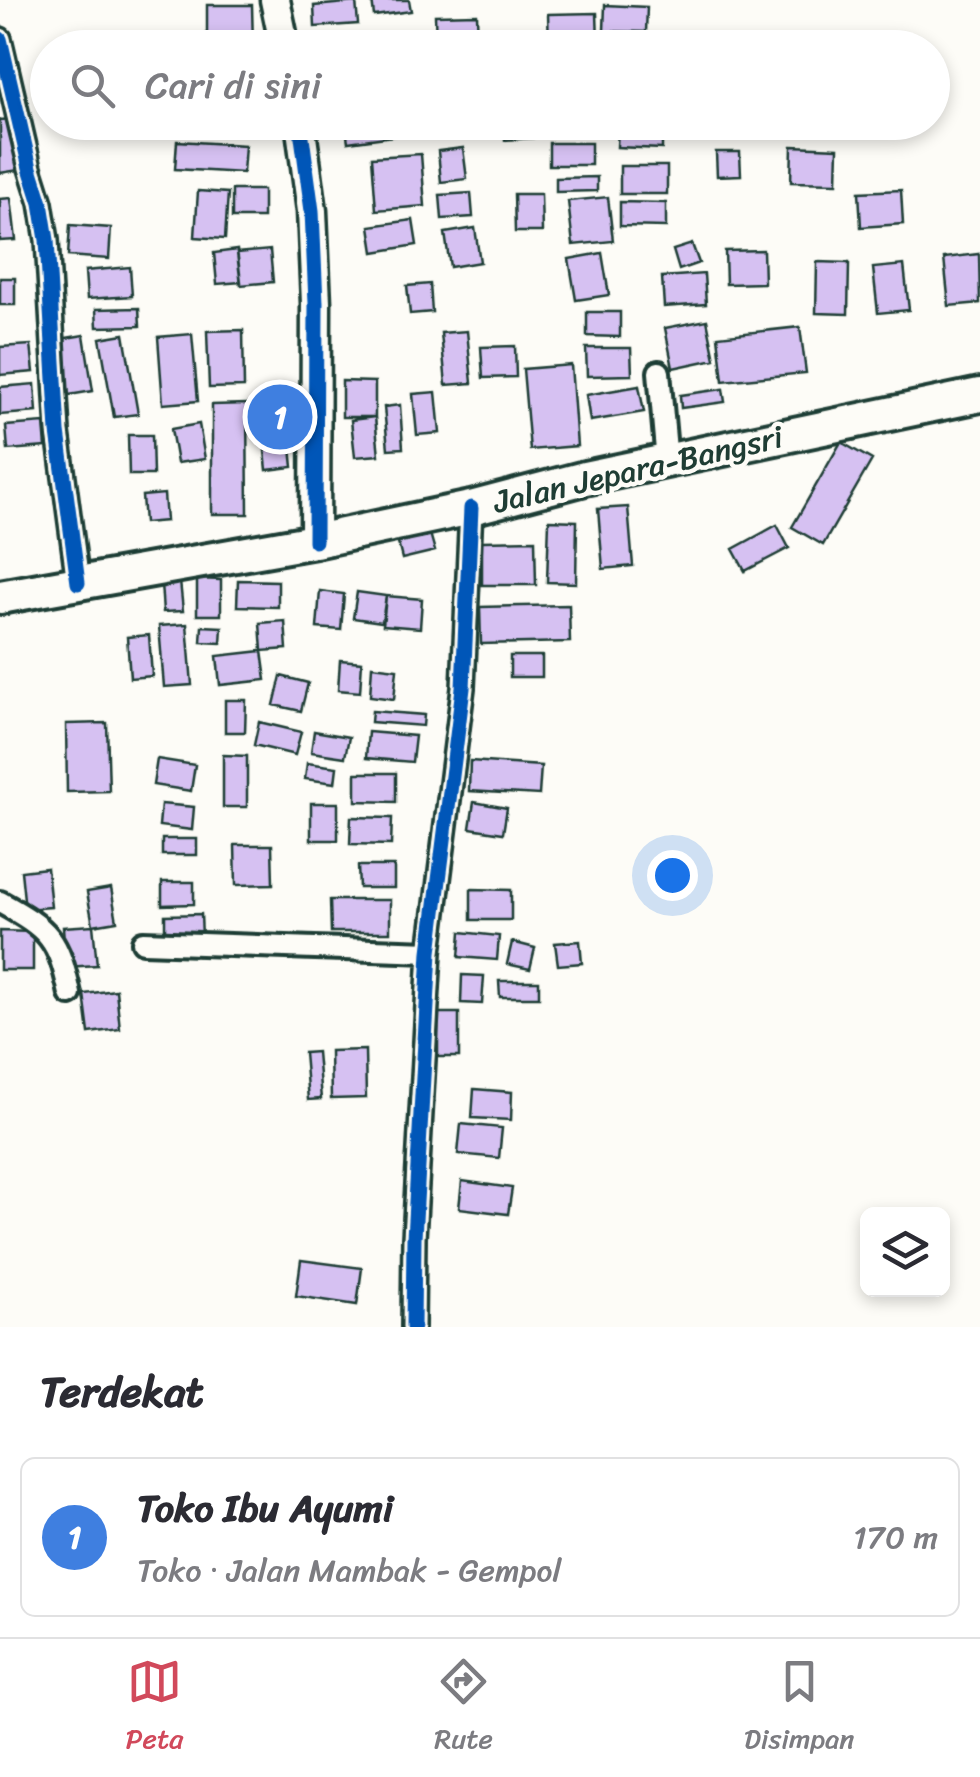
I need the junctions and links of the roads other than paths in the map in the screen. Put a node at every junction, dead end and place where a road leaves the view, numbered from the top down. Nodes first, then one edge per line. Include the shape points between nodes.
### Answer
1 (275, 0) edge
2 (281, 30) edge
3 (0, 39) edge
4 (302, 140) edge
5 (658, 372) dead end
6 (980, 394) edge
7 (666, 462) junction
8 (472, 508) junction
9 (315, 542) junction
10 (78, 583) junction
11 (0, 597) edge
12 (0, 878) edge
13 (0, 898) edge
14 (143, 942) dead end
15 (430, 952) junction
16 (70, 994) dead end
17 (413, 1327) edge

1 - 2 street
3 - 10 street via 44,222 58,432
4 - 9 street via 316,303
5 - 7 street
6 - 7 main road, Jalan Jepara-Bangsri
7 - 8 main road, Jalan Jepara-Bangsri
8 - 9 main road, Jalan Jepara-Bangsri
8 - 15 street via 463,688
9 - 10 main road, Jalan Jepara-Bangsri
10 - 11 main road, Jalan Jepara-Bangsri
12 - 13 street
13 - 16 street via 51,938
14 - 15 street
15 - 17 street

